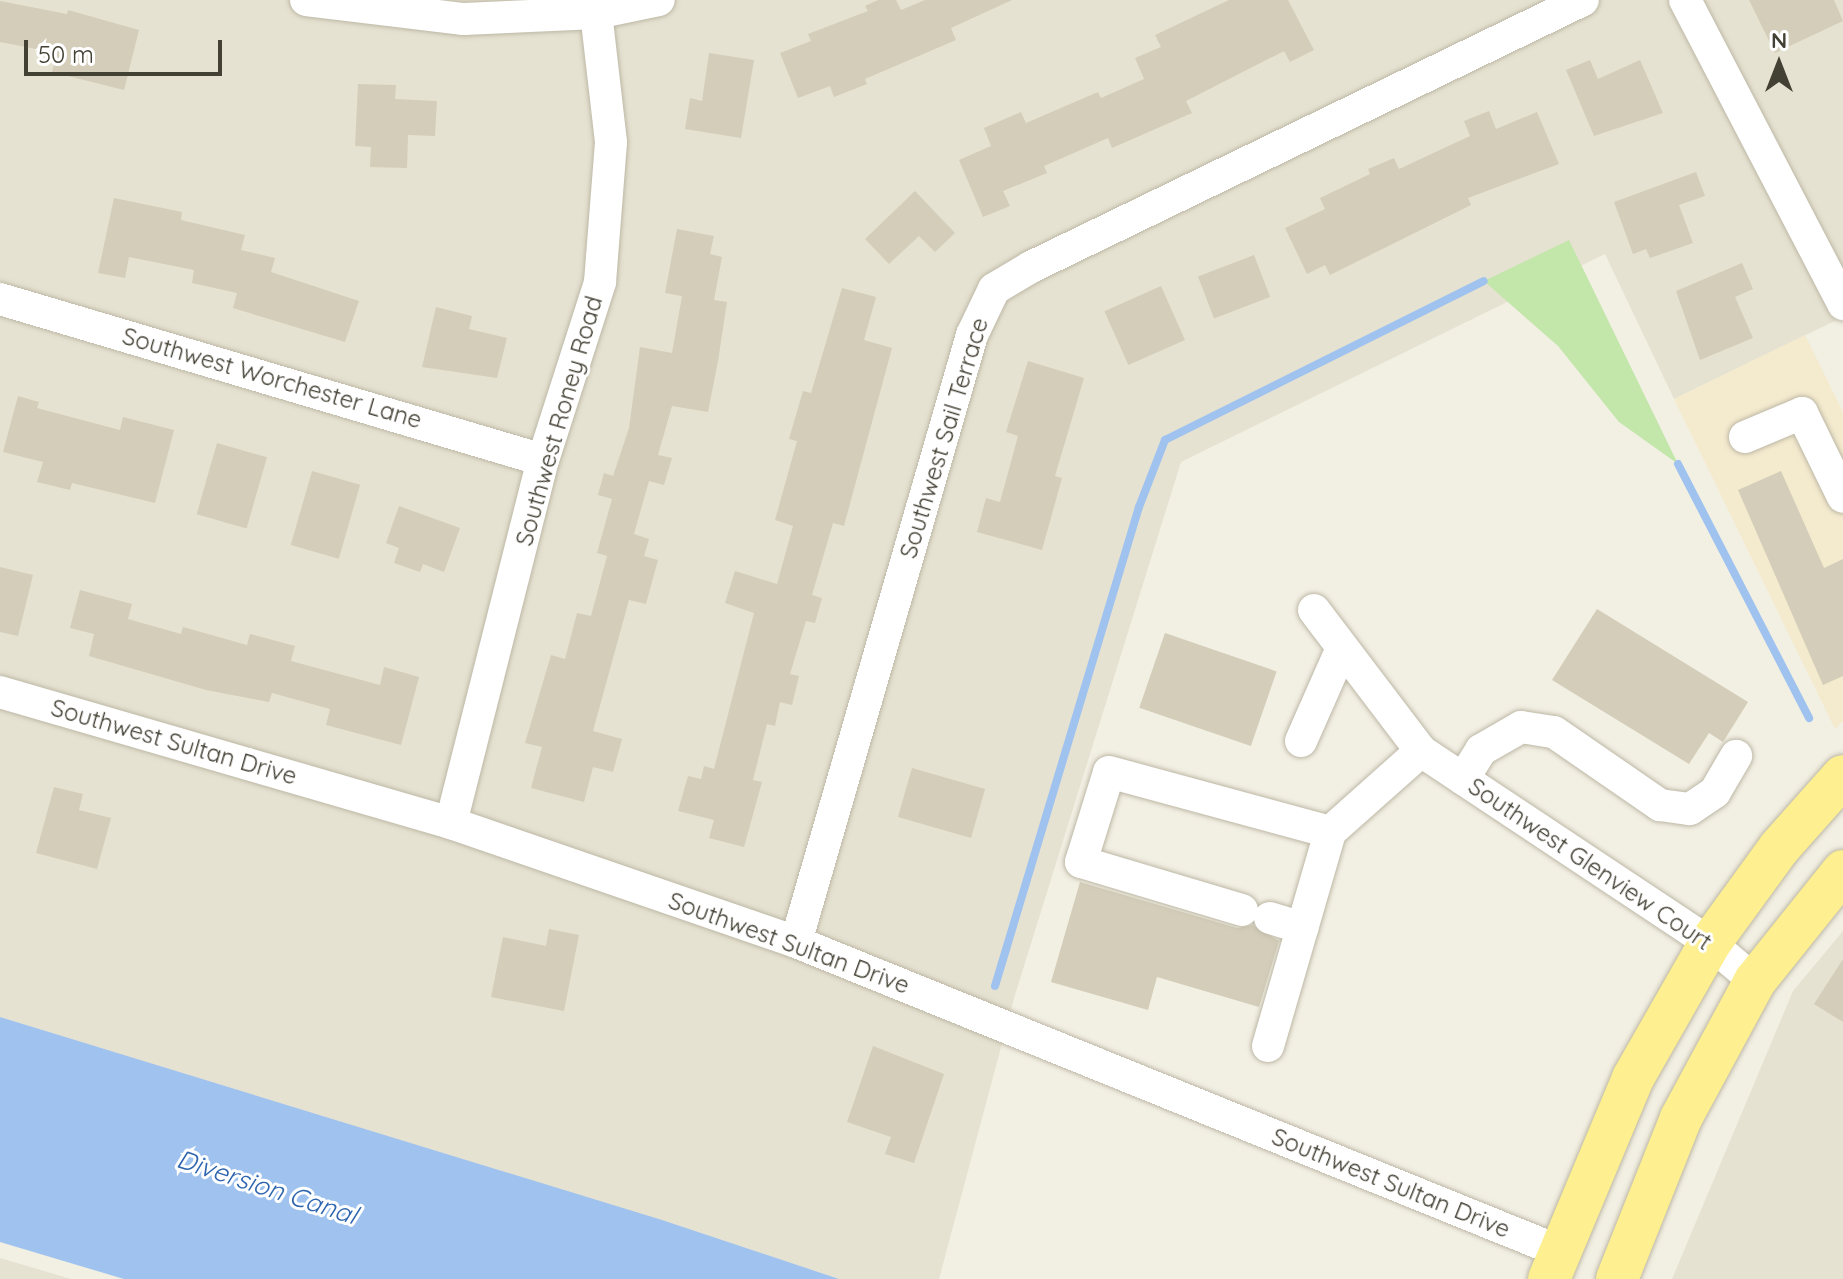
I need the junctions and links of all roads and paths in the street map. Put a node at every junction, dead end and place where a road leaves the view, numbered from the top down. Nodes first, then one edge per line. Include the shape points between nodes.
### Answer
1 (306, 0) edge
2 (659, 0) edge
3 (1583, 0) edge
4 (1685, 0) edge
5 (596, 13) junction
6 (1840, 291) edge
7 (0, 299) edge
8 (1745, 437) dead end
9 (543, 460) junction
10 (1842, 500) edge
11 (1314, 610) dead end
12 (1342, 648) junction
13 (0, 692) edge
14 (1301, 741) dead end
15 (1421, 751) junction
16 (1736, 756) dead end
17 (1843, 776) edge
18 (1463, 779) junction
19 (451, 823) junction
20 (1330, 832) junction
21 (1843, 871) edge
22 (1303, 928) junction
23 (796, 942) junction
24 (1710, 943) junction
25 (1755, 981) junction
26 (1268, 1046) dead end
27 (1554, 1265) edge
28 (1617, 1279) edge

1 - 5 street via 464,19
2 - 5 street
3 - 23 street, Southwest Sail Terrace via 994,289 972,335
4 - 6 street
5 - 9 street, Southwest Roney Road via 611,142 600,282
7 - 9 street, Southwest Worchester Lane
8 - 10 street via 1802,413
9 - 19 street, Southwest Roney Road
11 - 12 street, Southwest Glenview Court
12 - 14 street
12 - 15 street, Southwest Glenview Court
13 - 19 street, Southwest Sultan Drive
15 - 18 street, Southwest Glenview Court
15 - 20 street
16 - 18 street via 1715,792 1690,809 1660,805 1554,732 1521,727 1481,750
17 - 24 main road via 1779,848
18 - 24 street, Southwest Glenview Court
19 - 23 street, Southwest Sultan Drive
20 - 22 street
20 - 22 street via 1109,772 1081,862
21 - 25 main road
22 - 26 street
23 - 27 street, Southwest Sultan Drive
24 - 25 street, Southwest Glenview Court
24 - 27 main road via 1633,1078
25 - 28 main road via 1681,1118

